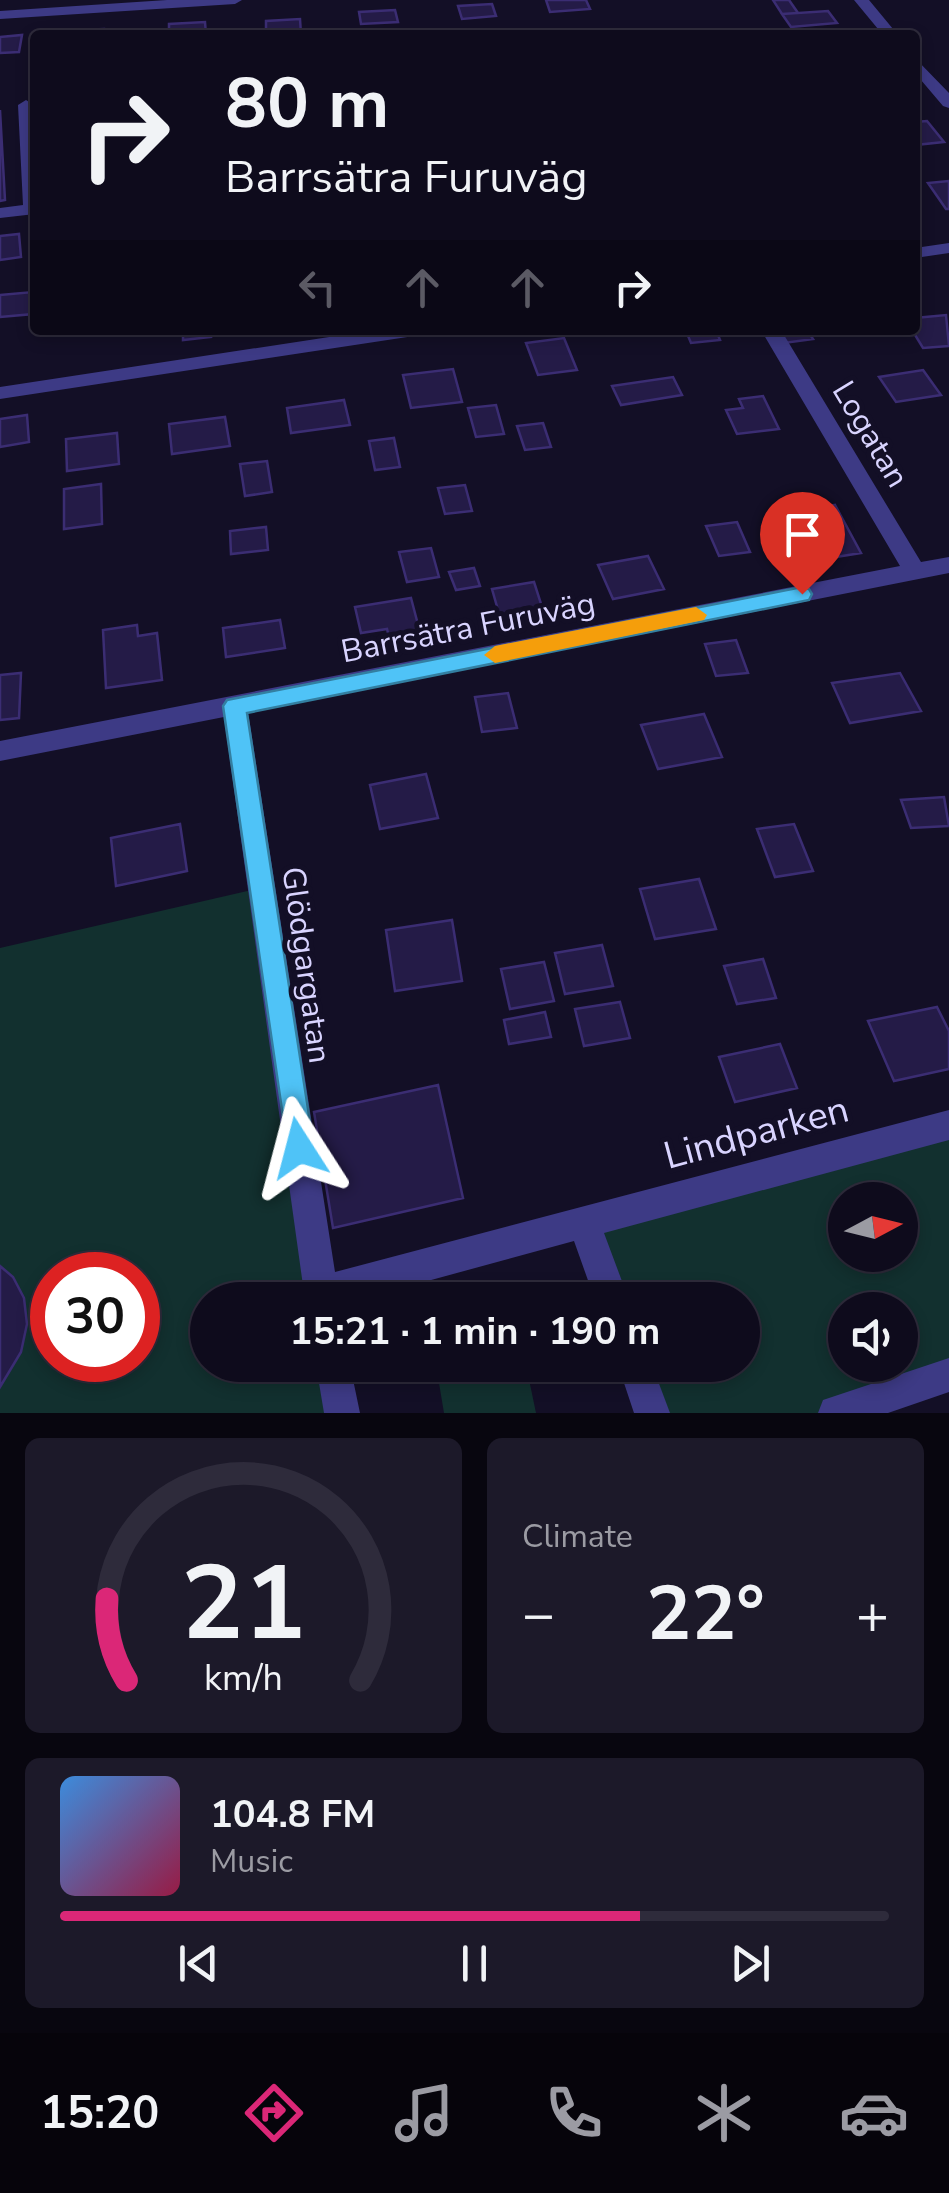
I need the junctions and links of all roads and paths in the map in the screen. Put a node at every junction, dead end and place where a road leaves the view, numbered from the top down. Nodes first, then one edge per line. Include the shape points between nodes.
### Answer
1 (236, 0) edge
2 (860, 0) edge
3 (0, 15) edge
4 (887, 30) edge
5 (920, 68) edge
6 (920, 94) edge
7 (946, 95) edge
8 (26, 105) dead end
9 (30, 164) edge
10 (30, 209) edge
11 (0, 214) edge
12 (949, 248) edge
13 (920, 252) edge
14 (381, 335) edge
15 (774, 335) edge
16 (0, 393) edge
17 (949, 565) edge
18 (915, 572) junction
19 (235, 706) junction
20 (0, 751) edge
21 (949, 1124) edge
22 (584, 1222) junction
23 (320, 1282) edge
24 (374, 1282) edge
25 (606, 1282) edge
26 (949, 1375) edge
27 (337, 1382) edge
28 (641, 1382) edge
29 (342, 1413) edge
30 (652, 1413) edge
31 (836, 1413) edge

1 - 3 street
2 - 4 street
5 - 7 street
6 - 7 street
8 - 9 street
10 - 11 street
12 - 13 street
14 - 16 street
15 - 18 street, Logatan
17 - 18 street, Barrsätra Furuväg
18 - 19 street, Barrsätra Furuväg
19 - 20 street, Barrsätra Furuväg
19 - 23 street, Glödgargatan
21 - 22 street, Lindparken
22 - 24 street, Lindparken
22 - 25 street
26 - 31 street
27 - 29 street
28 - 30 street

